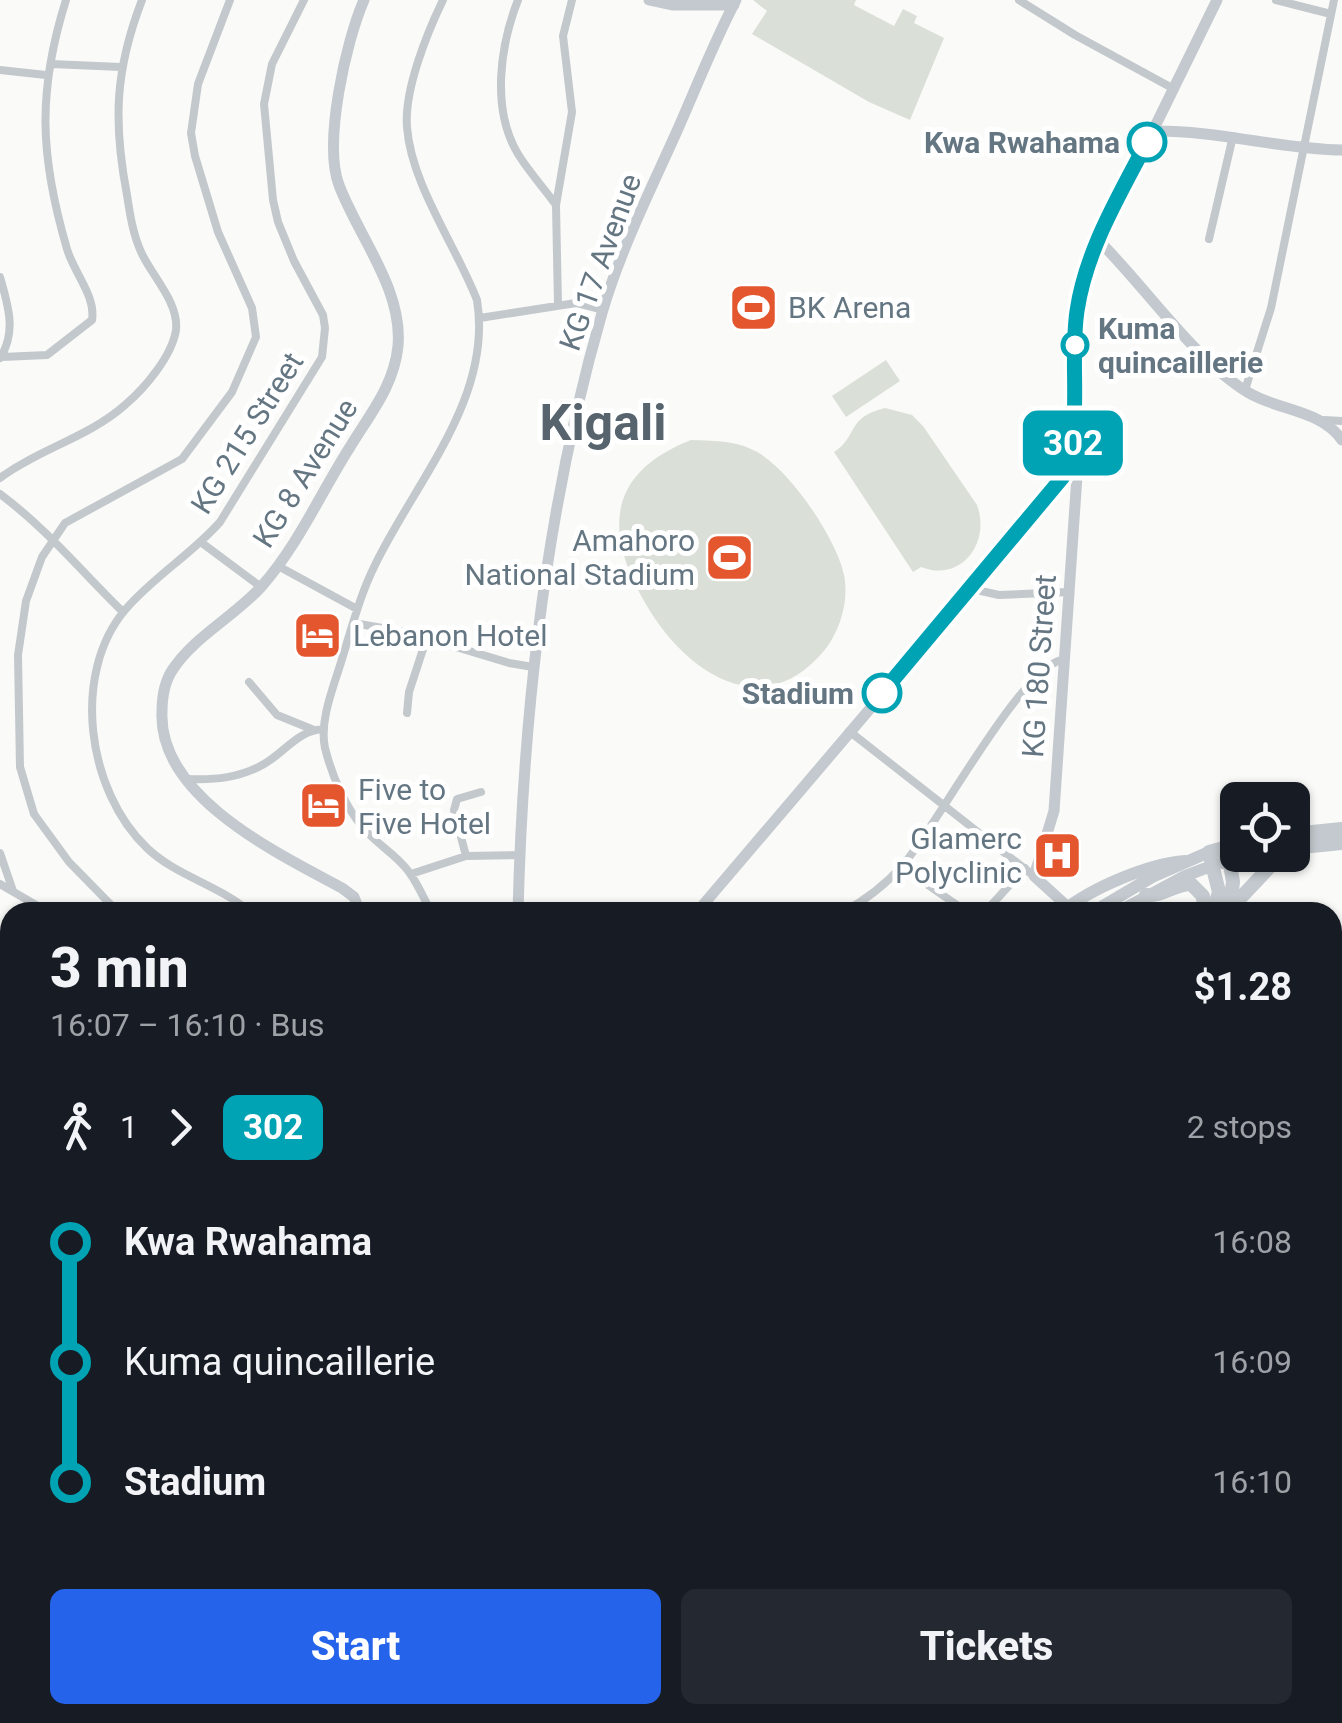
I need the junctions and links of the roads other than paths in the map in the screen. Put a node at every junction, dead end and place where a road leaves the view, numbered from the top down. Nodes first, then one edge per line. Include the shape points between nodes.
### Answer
1 (66, 0) edge
2 (142, 0) edge
3 (230, 0) edge
4 (304, 0) edge
5 (364, 0) edge
6 (443, 0) edge
7 (518, 0) edge
8 (572, 0) edge
9 (651, 0) edge
10 (1019, 0) edge
11 (1217, 0) edge
12 (1276, 0) edge
13 (1334, 0) edge
14 (735, 2) edge
15 (700, 5) junction
16 (1330, 14) junction
17 (726, 21) junction
18 (51, 64) junction
19 (121, 67) junction
20 (0, 70) edge
21 (46, 75) junction
22 (1174, 89) junction
23 (1153, 131) junction
24 (1233, 136) junction
25 (1302, 150) junction
26 (1342, 150) edge
27 (556, 205) junction
28 (1210, 239) dead end
29 (1098, 240) junction
30 (0, 276) edge
31 (558, 305) junction
32 (603, 310) junction
33 (480, 318) junction
34 (1, 358) edge
35 (1245, 391) junction
36 (1324, 420) junction
37 (1342, 422) edge
38 (1342, 440) edge
39 (1070, 457) junction
40 (0, 478) edge
41 (0, 494) edge
42 (53, 539) junction
43 (202, 542) junction
44 (278, 566) junction
45 (260, 587) junction
46 (972, 588) junction
47 (1069, 592) junction
48 (356, 609) junction
49 (123, 612) junction
50 (353, 623) junction
51 (427, 638) junction
52 (1062, 660) junction
53 (534, 666) junction
54 (249, 682) dead end
55 (407, 713) dead end
56 (319, 729) junction
57 (849, 731) junction
58 (185, 779) junction
59 (482, 792) dead end
60 (946, 805) junction
61 (1342, 829) edge
62 (1310, 832) edge
63 (1342, 842) edge
64 (1310, 846) edge
65 (0, 852) edge
66 (1220, 855) edge
67 (466, 856) junction
68 (520, 856) junction
69 (1212, 858) junction
70 (1186, 861) junction
71 (902, 866) junction
72 (1029, 872) junction
73 (1231, 872) edge
74 (1266, 872) edge
75 (411, 874) junction
76 (0, 884) edge
77 (14, 892) junction
78 (1146, 895) junction
79 (31, 902) edge
80 (108, 902) edge
81 (235, 902) edge
82 (356, 902) edge
83 (425, 902) edge
84 (518, 902) edge
85 (705, 902) edge
86 (860, 902) edge
87 (953, 902) edge
88 (996, 902) edge
89 (1057, 902) edge
90 (1081, 902) edge
91 (1111, 902) edge
92 (1134, 902) edge
93 (1203, 902) edge
94 (1216, 902) edge
95 (1230, 902) edge
96 (1238, 902) edge

1 - 18 street
2 - 19 street
3 - 42 street via 198,84 192,133 256,337 232,392 182,459 72,517
4 - 43 street, KG 215 Street via 272,64 264,104 272,200 283,238 323,315 322,358
5 - 44 street, KG 8 Avenue via 338,93 334,162 396,310 398,344 391,380
6 - 33 street via 417,70 406,127 416,168 469,279
7 - 27 street via 502,54 506,123 518,153
8 - 27 street via 564,56 572,112
9 - 15 street
10 - 22 street
11 - 22 street, KG 180 Street
12 - 16 street
13 - 16 street
14 - 15 street
14 - 17 street, KG 17 Avenue
15 - 17 street
16 - 25 street
17 - 32 street, KG 17 Avenue
18 - 19 street
18 - 21 street
19 - 40 street via 116,136 133,229 170,302 176,332 170,350 125,405
20 - 21 street
21 - 34 street via 45,141 57,214 94,314 88,326 47,354
22 - 23 street, KG 180 Street
23 - 24 street
23 - 29 street, KG 180 Street
24 - 25 street
24 - 28 street
25 - 26 street
25 - 35 street via 1272,308
27 - 31 street
29 - 35 street via 1193,345
29 - 39 street, KG 180 Street via 1076,316
30 - 34 street via 10,325
31 - 32 street
31 - 33 street
32 - 53 street, KG 17 Avenue via 570,445
33 - 48 street via 474,370 458,420
35 - 36 street
36 - 37 street
36 - 38 street
39 - 46 street via 1053,491
39 - 47 street, KG 180 Street via 1078,476
41 - 42 street
42 - 49 street
42 - 80 street via 22,625 20,767 34,814
43 - 45 street
43 - 49 street, KG 215 Street
44 - 45 street, KG 8 Avenue
44 - 48 street
45 - 58 street, KG 8 Avenue via 166,680 161,720
46 - 47 street via 999,595
46 - 57 street
47 - 52 street, KG 180 Street
48 - 50 street
49 - 81 street, KG 215 Street via 98,656 94,681 94,739 108,788 145,847
50 - 51 street
50 - 56 street
51 - 53 street
51 - 55 street
52 - 60 street via 1026,684
52 - 72 street, KG 180 Street via 1054,811
53 - 68 street, KG 17 Avenue
54 - 56 street via 277,715
56 - 58 street via 248,773
56 - 75 street via 352,813
57 - 60 street
57 - 85 street
58 - 82 street, KG 8 Avenue via 226,818
59 - 67 street via 457,799 454,810
60 - 71 street
60 - 72 street
61 - 62 highway
63 - 64 highway
65 - 77 street
66 - 69 highway
67 - 68 street
67 - 75 street
68 - 84 street, KG 17 Avenue
69 - 70 main road
69 - 78 main road
69 - 94 highway
70 - 90 main road via 1154,865
70 - 91 main road
71 - 86 street
71 - 87 street
72 - 88 street
72 - 89 street
73 - 95 highway
74 - 96 highway
75 - 83 street
76 - 77 street
77 - 79 street
78 - 92 main road
78 - 93 highway via 1190,884

